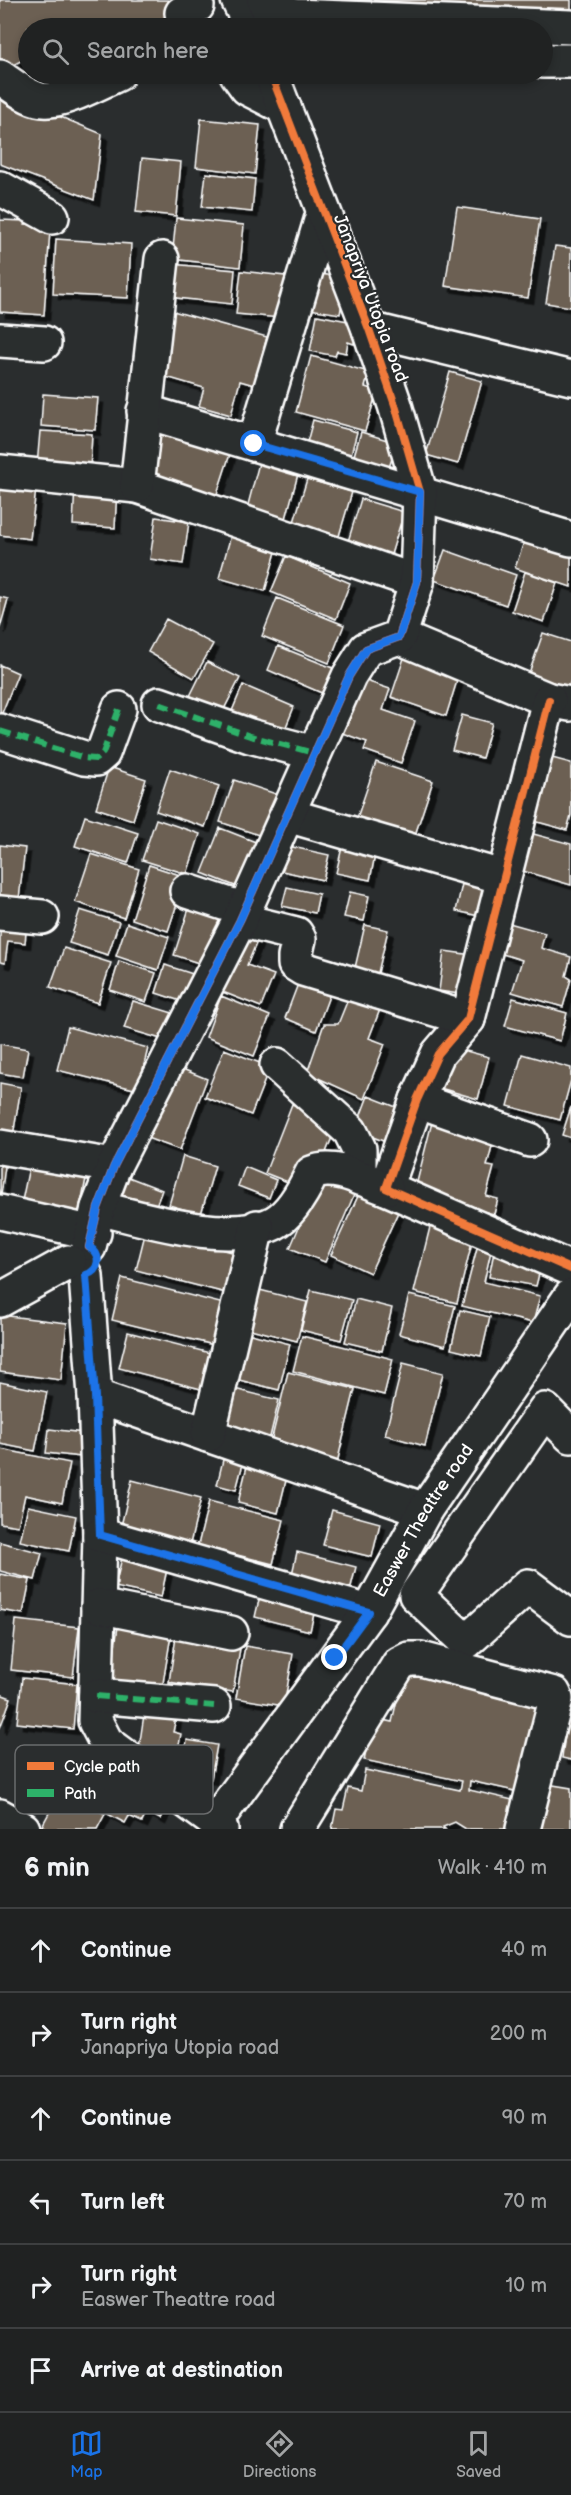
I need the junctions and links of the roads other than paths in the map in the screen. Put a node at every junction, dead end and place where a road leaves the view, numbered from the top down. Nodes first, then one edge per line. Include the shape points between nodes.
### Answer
1 (238, 0) edge
2 (264, 0) edge
3 (247, 18) edge
4 (344, 18) edge
5 (553, 26) edge
6 (571, 27) edge
7 (553, 61) edge
8 (571, 61) edge
9 (0, 77) edge
10 (94, 84) edge
11 (244, 84) edge
12 (275, 84) edge
13 (284, 107) junction
14 (0, 188) edge
15 (323, 214) junction
16 (52, 217) dead end
17 (162, 259) dead end
18 (369, 329) junction
19 (0, 340) edge
20 (44, 343) dead end
21 (571, 378) edge
22 (144, 411) junction
23 (254, 444) junction
24 (0, 472) edge
25 (137, 486) junction
26 (420, 492) junction
27 (571, 539) edge
28 (417, 582) junction
29 (399, 637) junction
30 (560, 702) edge
31 (159, 704) dead end
32 (119, 710) dead end
33 (0, 730) edge
34 (314, 753) junction
35 (287, 815) junction
36 (502, 877) junction
37 (187, 891) dead end
38 (0, 913) edge
39 (242, 915) junction
40 (42, 917) dead end
41 (468, 1019) junction
42 (277, 1065) dead end
43 (417, 1100) junction
44 (530, 1140) dead end
45 (0, 1147) edge
46 (114, 1166) junction
47 (372, 1183) junction
48 (0, 1212) edge
49 (256, 1227) junction
50 (87, 1245) junction
51 (571, 1269) edge
52 (571, 1296) edge
53 (0, 1300) edge
54 (95, 1396) junction
55 (208, 1435) junction
56 (571, 1436) edge
57 (425, 1510) junction
58 (100, 1535) junction
59 (99, 1606) junction
60 (369, 1612) junction
61 (571, 1618) edge
62 (231, 1633) dead end
63 (96, 1696) junction
64 (214, 1706) dead end
65 (110, 1745) edge
66 (203, 1814) edge
67 (0, 1816) edge
68 (218, 1825) edge
69 (23, 1829) edge
70 (297, 1829) edge
71 (523, 1829) edge

1 - 3 street
2 - 4 street via 266,5 294,16
5 - 6 street
7 - 8 street
9 - 10 street via 42,100 60,98
11 - 13 street
12 - 13 street, Janapriya Utopia road
13 - 15 street, Janapriya Utopia road
14 - 16 street
15 - 18 street, Janapriya Utopia road
15 - 23 street
17 - 22 street
18 - 21 street
18 - 26 street, Janapriya Utopia road
19 - 20 street
22 - 23 street
22 - 25 street
23 - 26 street
24 - 25 street
25 - 28 street
26 - 27 street
26 - 28 street, Janapriya Utopia road
28 - 29 street, Janapriya Utopia road
29 - 30 street
29 - 34 street via 366,649 349,676
30 - 36 street
31 - 34 street via 250,736
32 - 33 street via 103,753 96,759
34 - 35 street
35 - 36 street
35 - 39 street
36 - 41 street
37 - 39 street
38 - 40 street
39 - 41 street via 296,934 299,939 295,964 303,969
39 - 46 street
41 - 43 street via 438,1054
42 - 47 street via 350,1131
43 - 44 street
43 - 47 street
45 - 46 street
46 - 50 street
47 - 49 street via 338,1171 319,1170 312,1173 302,1196 274,1222
47 - 51 street
48 - 50 street
49 - 50 street via 231,1233 177,1226
49 - 55 street
50 - 53 street
50 - 54 street
52 - 57 street, Easwer Theattre road
54 - 55 street
54 - 58 street
55 - 57 street
56 - 61 street via 545,1410 416,1595 466,1642 528,1586
57 - 60 street, Easwer Theattre road
58 - 59 street
58 - 60 street
59 - 62 street
59 - 63 street
60 - 68 street, Easwer Theattre road
63 - 64 street
63 - 65 street via 95,1721
66 - 68 street
67 - 69 street
70 - 71 street via 399,1664 409,1659 554,1694 556,1699

